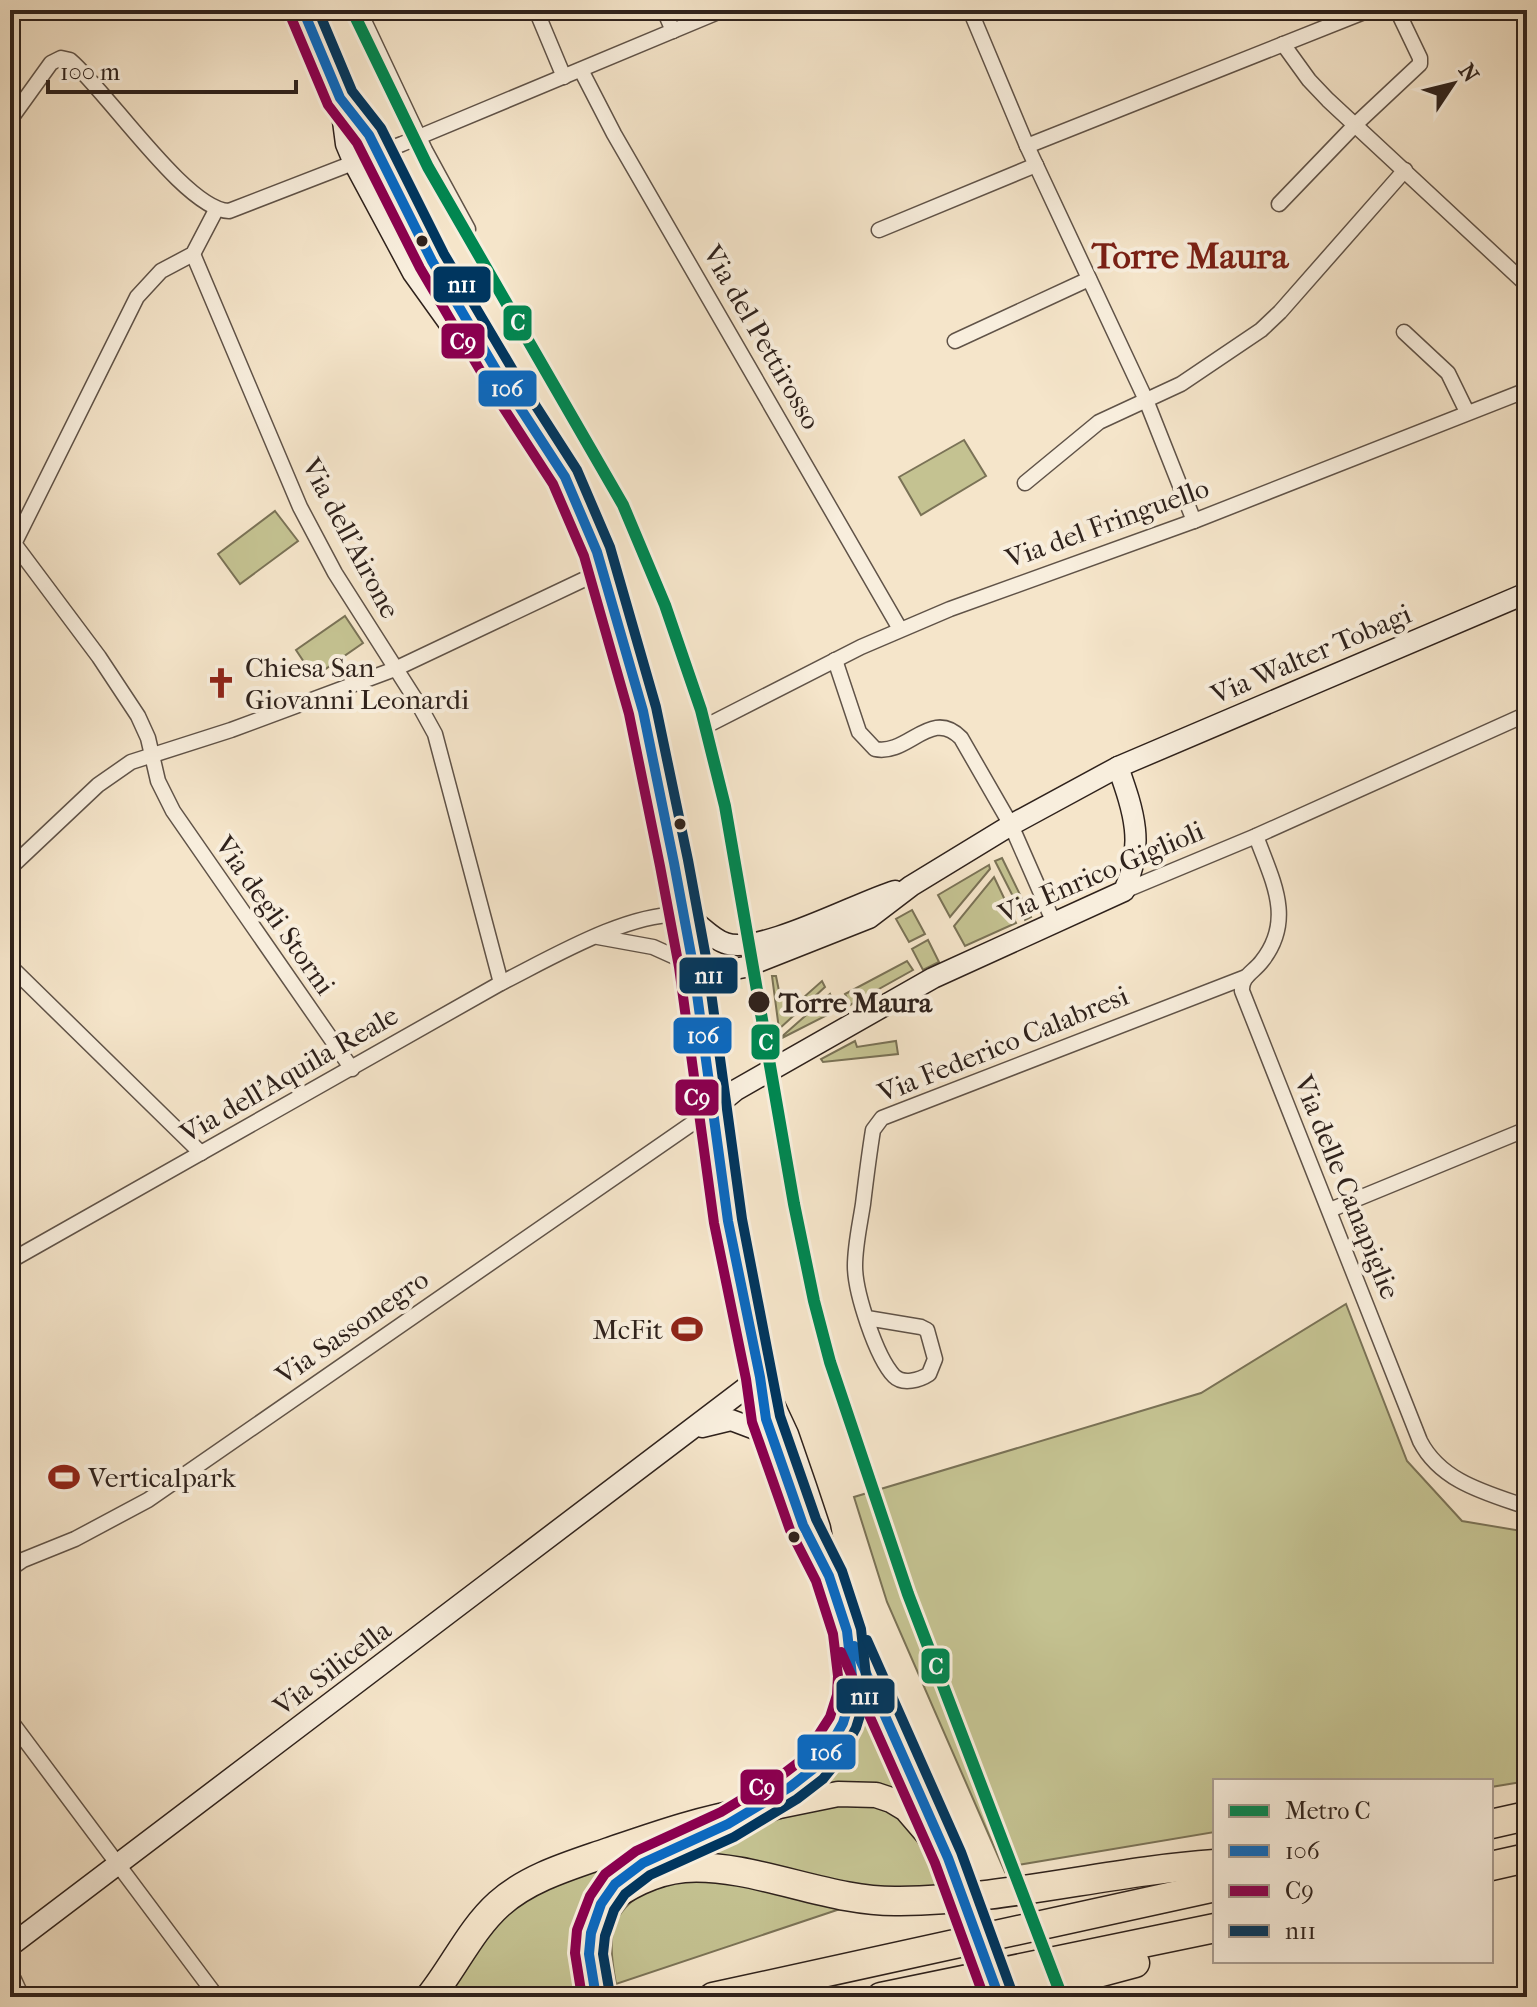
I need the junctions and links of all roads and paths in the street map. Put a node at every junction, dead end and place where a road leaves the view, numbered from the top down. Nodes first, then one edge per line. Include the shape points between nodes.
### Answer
1 (303, 10) edge
2 (359, 10) edge
3 (536, 10) edge
4 (664, 10) edge
5 (723, 10) edge
6 (970, 10) edge
7 (1369, 10) edge
8 (1397, 10) edge
9 (673, 31) junction
10 (1283, 44) junction
11 (581, 70) junction
12 (564, 77) junction
13 (340, 98) junction
14 (10, 120) edge
15 (345, 122) junction
16 (1356, 124) junction
17 (419, 137) junction
18 (1027, 146) junction
19 (378, 154) junction
20 (354, 163) junction
21 (1036, 165) junction
22 (1405, 170) junction
23 (1279, 204) dead end
24 (216, 210) junction
25 (468, 229) dead end
26 (879, 230) dead end
27 (193, 254) junction
28 (1089, 279) junction
29 (1527, 285) edge
30 (1404, 332) dead end
31 (955, 341) dead end
32 (502, 380) junction
33 (1527, 390) edge
34 (1146, 400) junction
35 (1467, 412) junction
36 (1025, 483) dead end
37 (1194, 521) junction
38 (11, 545) edge
39 (587, 578) dead end
40 (1527, 593) edge
41 (900, 629) junction
42 (835, 660) junction
43 (395, 669) junction
44 (1526, 718) edge
45 (712, 723) dead end
46 (152, 755) junction
47 (1118, 767) junction
48 (1011, 825) junction
49 (1256, 836) junction
50 (10, 868) edge
51 (911, 886) junction
52 (1124, 891) junction
53 (684, 915) junction
54 (1054, 923) junction
55 (597, 937) junction
56 (693, 965) junction
57 (10, 966) edge
58 (1246, 977) junction
59 (501, 983) junction
60 (352, 1069) junction
61 (713, 1109) junction
62 (1527, 1129) edge
63 (201, 1153) junction
64 (1330, 1210) junction
65 (10, 1261) edge
66 (867, 1318) junction
67 (760, 1377) junction
68 (687, 1432) junction
69 (771, 1435) junction
70 (1527, 1507) edge
71 (10, 1569) edge
72 (829, 1576) junction
73 (847, 1631) junction
74 (10, 1720) edge
75 (750, 1812) junction
76 (1527, 1816) edge
77 (1493, 1824) edge
78 (948, 1858) joint
79 (1527, 1858) edge
80 (1213, 1864) edge
81 (119, 1865) junction
82 (1493, 1866) edge
83 (1213, 1887) edge
84 (601, 1904) junction
85 (1213, 1928) edge
86 (10, 1946) edge
87 (1213, 1946) edge
88 (10, 1971) edge
89 (22, 1997) edge
90 (217, 1997) edge
91 (430, 1997) edge
92 (596, 1997) edge
93 (713, 1997) edge
94 (881, 1997) edge
95 (1008, 1997) edge

1 - 13 street
2 - 17 street
3 - 12 street
4 - 9 street
5 - 9 street
6 - 18 street
7 - 10 street
8 - 16 street via 1420,63
9 - 11 street
10 - 16 street via 1309,80
10 - 18 street
11 - 12 street
11 - 41 street, Via del Pettirosso
12 - 17 street
13 - 15 street
13 - 19 street
14 - 24 street via 48,66 61,58 70,60 191,191
15 - 19 street
15 - 20 street
16 - 22 street
16 - 23 street
17 - 19 street
17 - 25 street
18 - 21 street
19 - 20 street
19 - 32 street via 418,237
20 - 24 street via 239,209
20 - 32 street via 433,302
21 - 26 street
21 - 28 street
22 - 29 street
22 - 34 street via 1266,326 1181,384
24 - 27 street
27 - 38 street via 168,265 137,297
27 - 43 street, Via dell'Airone via 300,507
28 - 31 street
28 - 34 street
30 - 35 street via 1448,373
32 - 53 street via 565,477 594,544 643,711
33 - 35 street, Via del Fringuello
34 - 36 street via 1089,428
34 - 37 street
35 - 37 street, Via del Fringuello
37 - 41 street, Via del Fringuello
38 - 46 street, Via degli Storni via 99,657 145,730
39 - 43 street
40 - 47 street, Via Walter Tobagi
41 - 42 street, Via del Fringuello
42 - 45 street, Via del Fringuello
42 - 48 street via 867,743 889,751 932,727 955,732
43 - 46 street
43 - 59 street, Via dell'Airone via 439,746
44 - 49 street, Via Enrico Giglioli
46 - 50 street via 98,785
46 - 60 street, Via degli Storni via 173,811
47 - 48 street, Via Walter Tobagi
47 - 52 street via 1137,837
48 - 51 street, Via Walter Tobagi
48 - 54 street
49 - 52 street, Via Enrico Giglioli
49 - 58 street via 1280,920 1268,952
51 - 53 street, Via Walter Tobagi via 748,945 721,942
51 - 56 street, Via Walter Tobagi via 869,918 745,967 724,971
52 - 54 street, Via Enrico Giglioli
53 - 55 street, Via dell'Aquila Reale via 642,919
53 - 56 street
54 - 61 street, Via Enrico Giglioli via 933,978 736,1090
55 - 56 street via 636,942
55 - 59 street, Via dell'Aquila Reale
56 - 61 street
57 - 63 street
58 - 64 street, Via delle Canapiglie via 1243,996
58 - 66 street, Via Federico Calabresi via 882,1118 873,1130 856,1254
59 - 60 street, Via dell'Aquila Reale
60 - 63 street, Via dell'Aquila Reale
61 - 67 street via 728,1221
61 - 71 street, Via Sassonegro via 148,1500
62 - 64 street
63 - 65 street, Via dell'Aquila Reale
64 - 70 street, Via delle Canapiglie via 1430,1458 1458,1480
66 - 66 street, Via Federico Calabresi via 894,1376 914,1380 929,1374 935,1359 927,1330
67 - 68 street, Via Silicella
67 - 69 street
67 - 72 street via 806,1486
68 - 69 street, Via Silicella via 731,1420
68 - 81 street, Via Silicella
69 - 72 street via 809,1539
72 - 73 street
73 - 75 street via 852,1687 839,1732 806,1775
73 - 78 street
74 - 81 street
75 - 78 main road via 838,1794 876,1795 906,1809
75 - 84 main road via 637,1866
75 - 91 highway via 680,1828 579,1862 522,1888 486,1917
76 - 77 highway
79 - 82 highway
80 - 84 highway via 900,1901 682,1868 646,1877
81 - 86 street, Via Silicella
81 - 90 street
83 - 93 highway
84 - 92 main road via 589,1944
85 - 94 highway
87 - 95 highway
88 - 89 street

